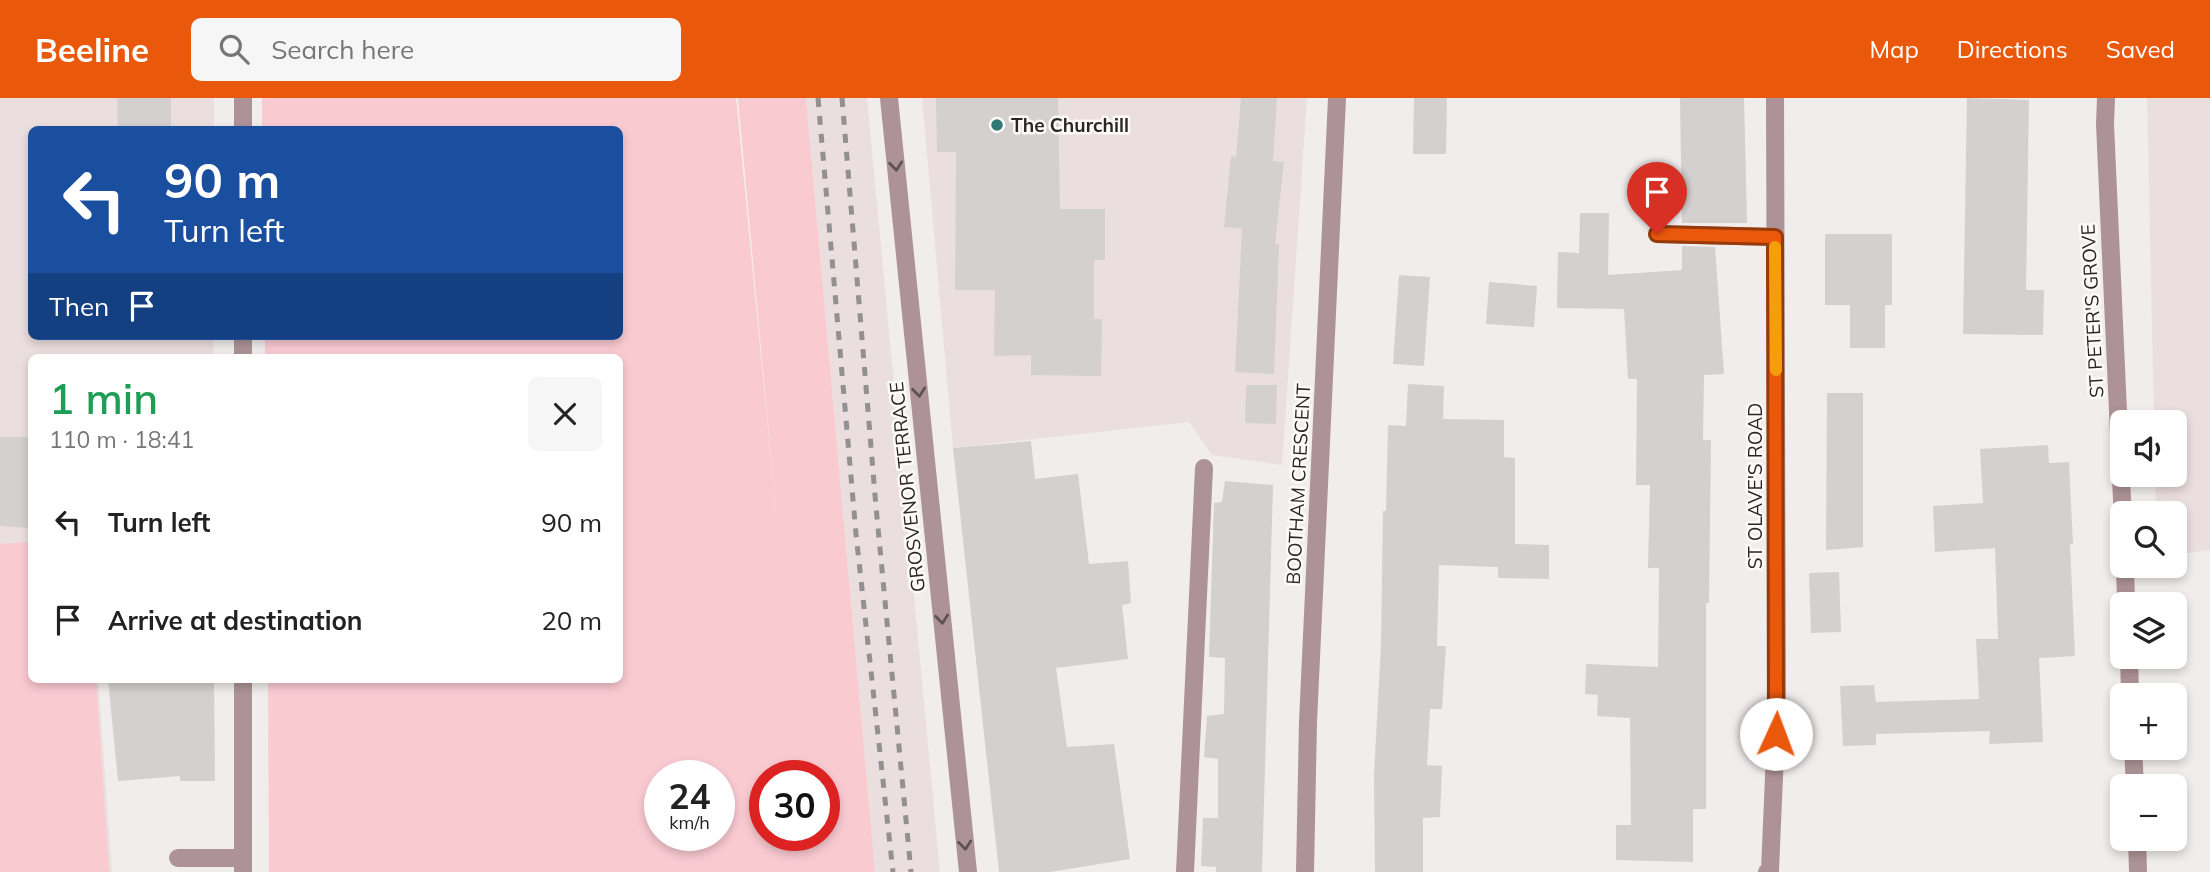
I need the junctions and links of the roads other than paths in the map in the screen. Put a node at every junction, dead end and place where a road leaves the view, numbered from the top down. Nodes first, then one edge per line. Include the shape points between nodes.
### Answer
1 (243, 98) edge
2 (889, 98) edge
3 (1337, 98) edge
4 (1775, 98) edge
5 (2106, 98) edge
6 (243, 126) edge
7 (1657, 234) dead end
8 (1775, 237) junction
9 (1204, 468) dead end
10 (2122, 501) edge
11 (243, 683) edge
12 (2137, 851) edge
13 (178, 859) dead end
14 (243, 865) edge
15 (968, 872) edge
16 (1185, 872) edge
17 (1305, 872) edge
18 (1767, 872) edge
19 (2138, 872) edge

1 - 6 street
2 -> 15 street, GROSVENOR TERRACE
3 - 17 street, BOOTHAM CRESCENT
4 - 8 street, ST OLAVE'S ROAD
5 - 10 street, ST PETER'S GROVE
7 - 8 street
8 - 18 street, ST OLAVE'S ROAD via 1777,707
9 - 16 street
11 - 14 street
12 - 19 street
13 - 14 street

